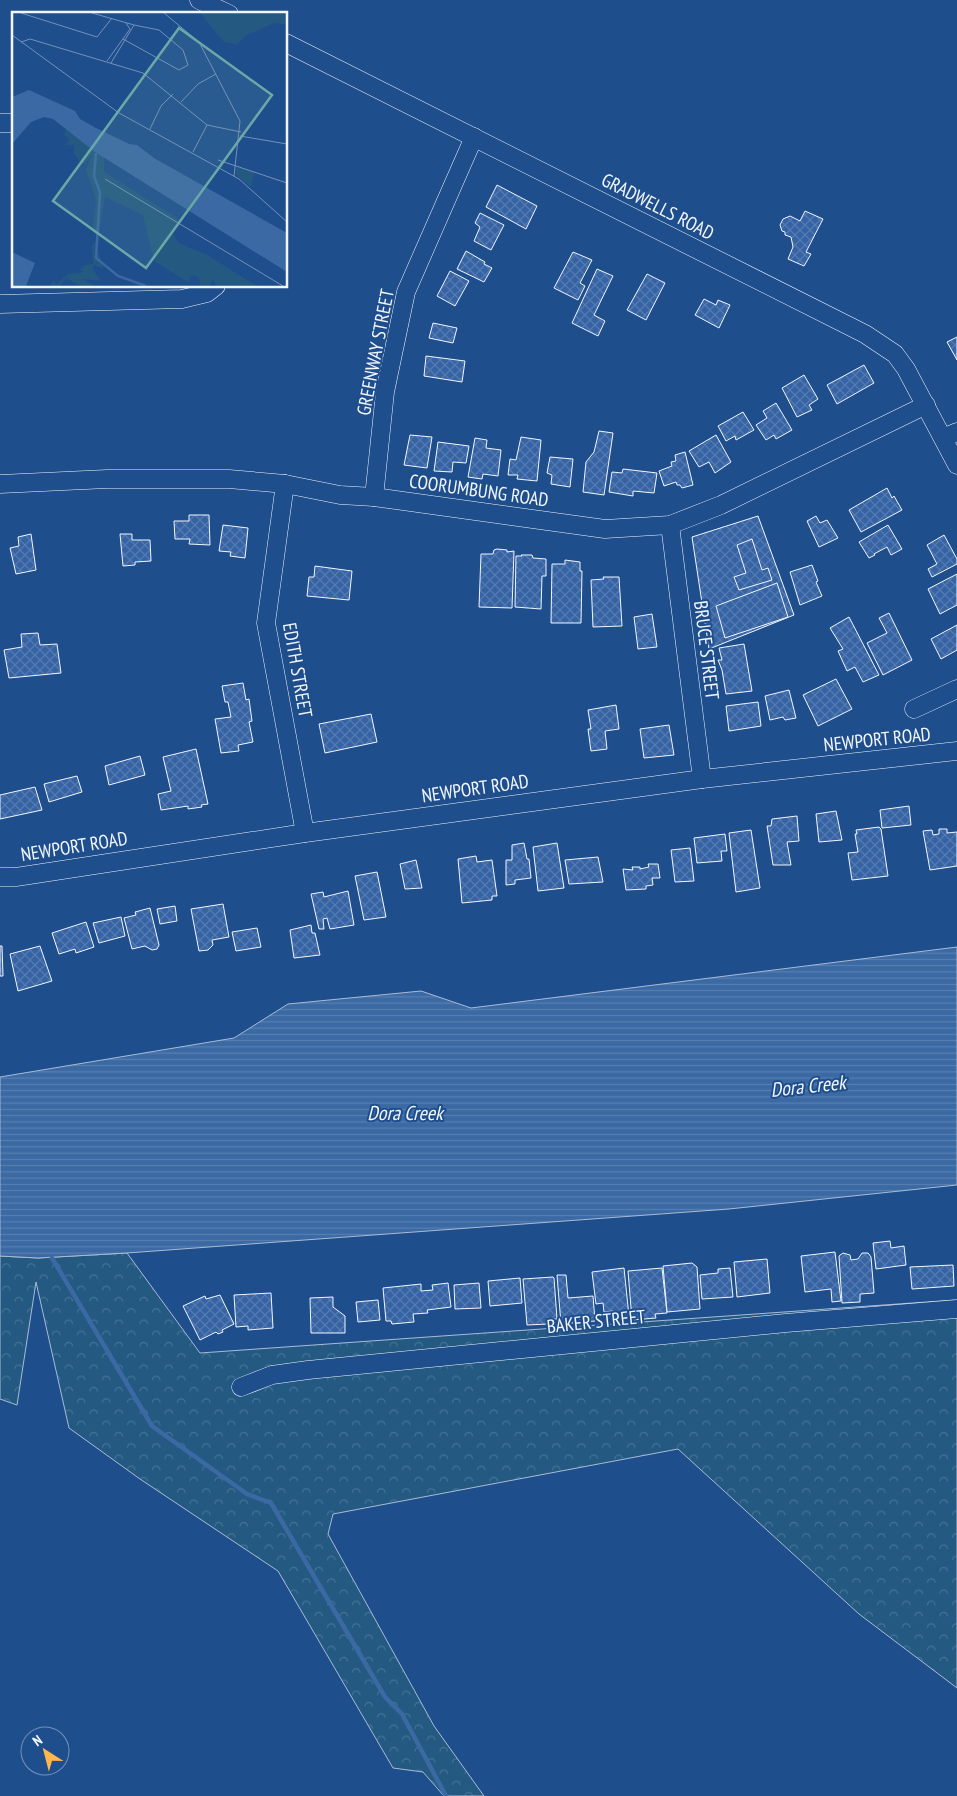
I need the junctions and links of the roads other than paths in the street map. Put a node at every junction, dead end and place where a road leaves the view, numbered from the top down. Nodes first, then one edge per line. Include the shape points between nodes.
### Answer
1 (199, 0) edge
2 (225, 12) edge
3 (288, 43) edge
4 (474, 137) junction
5 (213, 288) edge
6 (0, 304) edge
7 (926, 405) junction
8 (950, 435) edge
9 (957, 465) edge
10 (0, 484) edge
11 (284, 484) junction
12 (374, 497) junction
13 (670, 525) junction
14 (957, 689) edge
15 (914, 708) dead end
16 (957, 751) edge
17 (702, 779) junction
18 (305, 833) junction
19 (0, 877) edge
20 (957, 1309) edge
21 (241, 1387) dead end

1 - 2 street
3 - 4 street, GRADWELLS ROAD
4 - 7 street, GRADWELLS ROAD via 865,334 895,354
4 - 12 street, GREENWAY STREET via 406,292 385,392
5 - 6 street via 182,299
7 - 8 street, GRADWELLS ROAD
7 - 13 street, COORUMBUNG ROAD via 721,505
8 - 9 street, GRADWELLS ROAD
10 - 11 street, COORUMBUNG ROAD via 107,479 228,479
11 - 12 street, COORUMBUNG ROAD via 340,495
11 - 18 street, EDITH STREET via 266,624
12 - 13 street, COORUMBUNG ROAD via 605,529
13 - 17 street, BRUCE STREET
14 - 15 street
16 - 17 street, NEWPORT ROAD
17 - 18 street, NEWPORT ROAD
18 - 19 street, NEWPORT ROAD
20 - 21 street, BAKER STREET via 308,1370 272,1375

